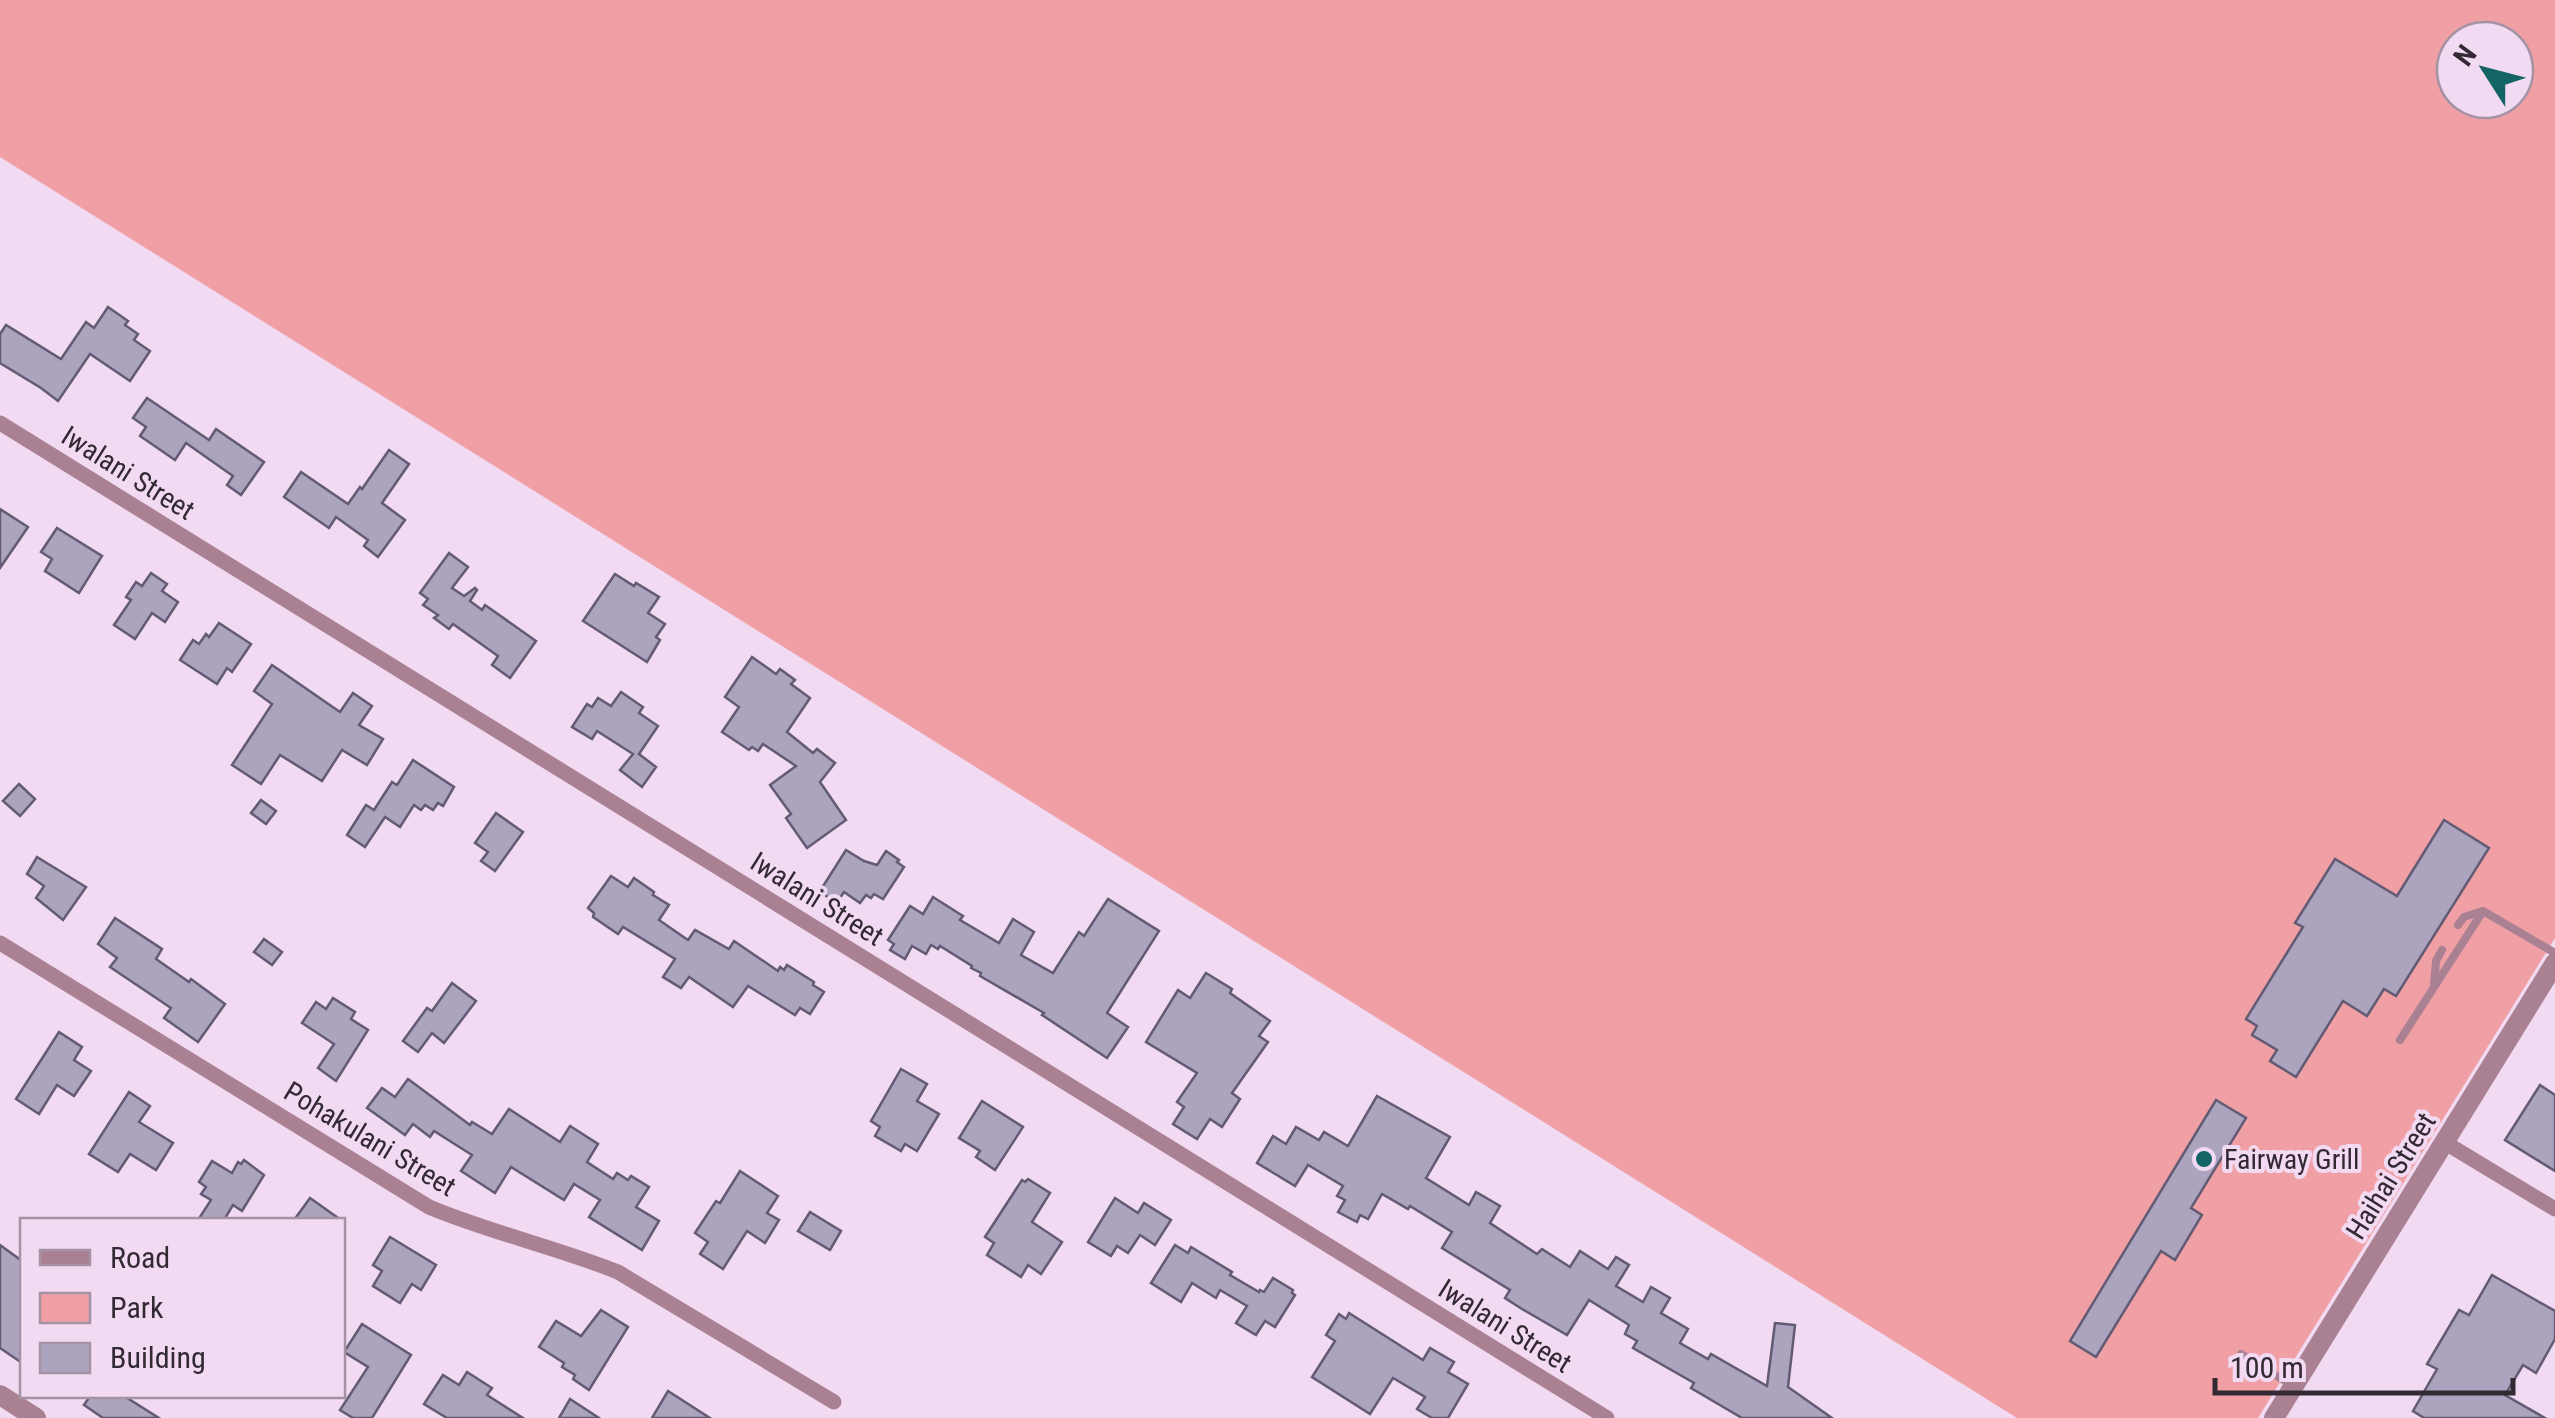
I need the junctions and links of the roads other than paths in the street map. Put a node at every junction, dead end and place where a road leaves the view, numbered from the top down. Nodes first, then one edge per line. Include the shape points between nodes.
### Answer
1 (0, 423) edge
2 (2483, 911) junction
3 (2458, 925) dead end
4 (0, 943) edge
5 (2442, 950) dead end
6 (2555, 953) edge
7 (2555, 963) edge
8 (2434, 987) junction
9 (2400, 1040) dead end
10 (2444, 1142) junction
11 (2555, 1209) edge
12 (2241, 1354) dead end
13 (2294, 1386) junction
14 (0, 1395) edge
15 (834, 1402) dead end
16 (36, 1418) edge
17 (1607, 1418) edge
18 (2274, 1418) edge

1 - 17 street, Iwalani Street
2 - 3 lane
2 - 6 lane
2 - 8 lane
4 - 15 street, Pohakulani Street via 428,1207 618,1272
5 - 8 lane
7 - 10 street, Haihai Street
8 - 9 lane
10 - 11 street
10 - 13 street, Haihai Street
12 - 13 lane
13 - 18 street, Haihai Street
14 - 16 street

